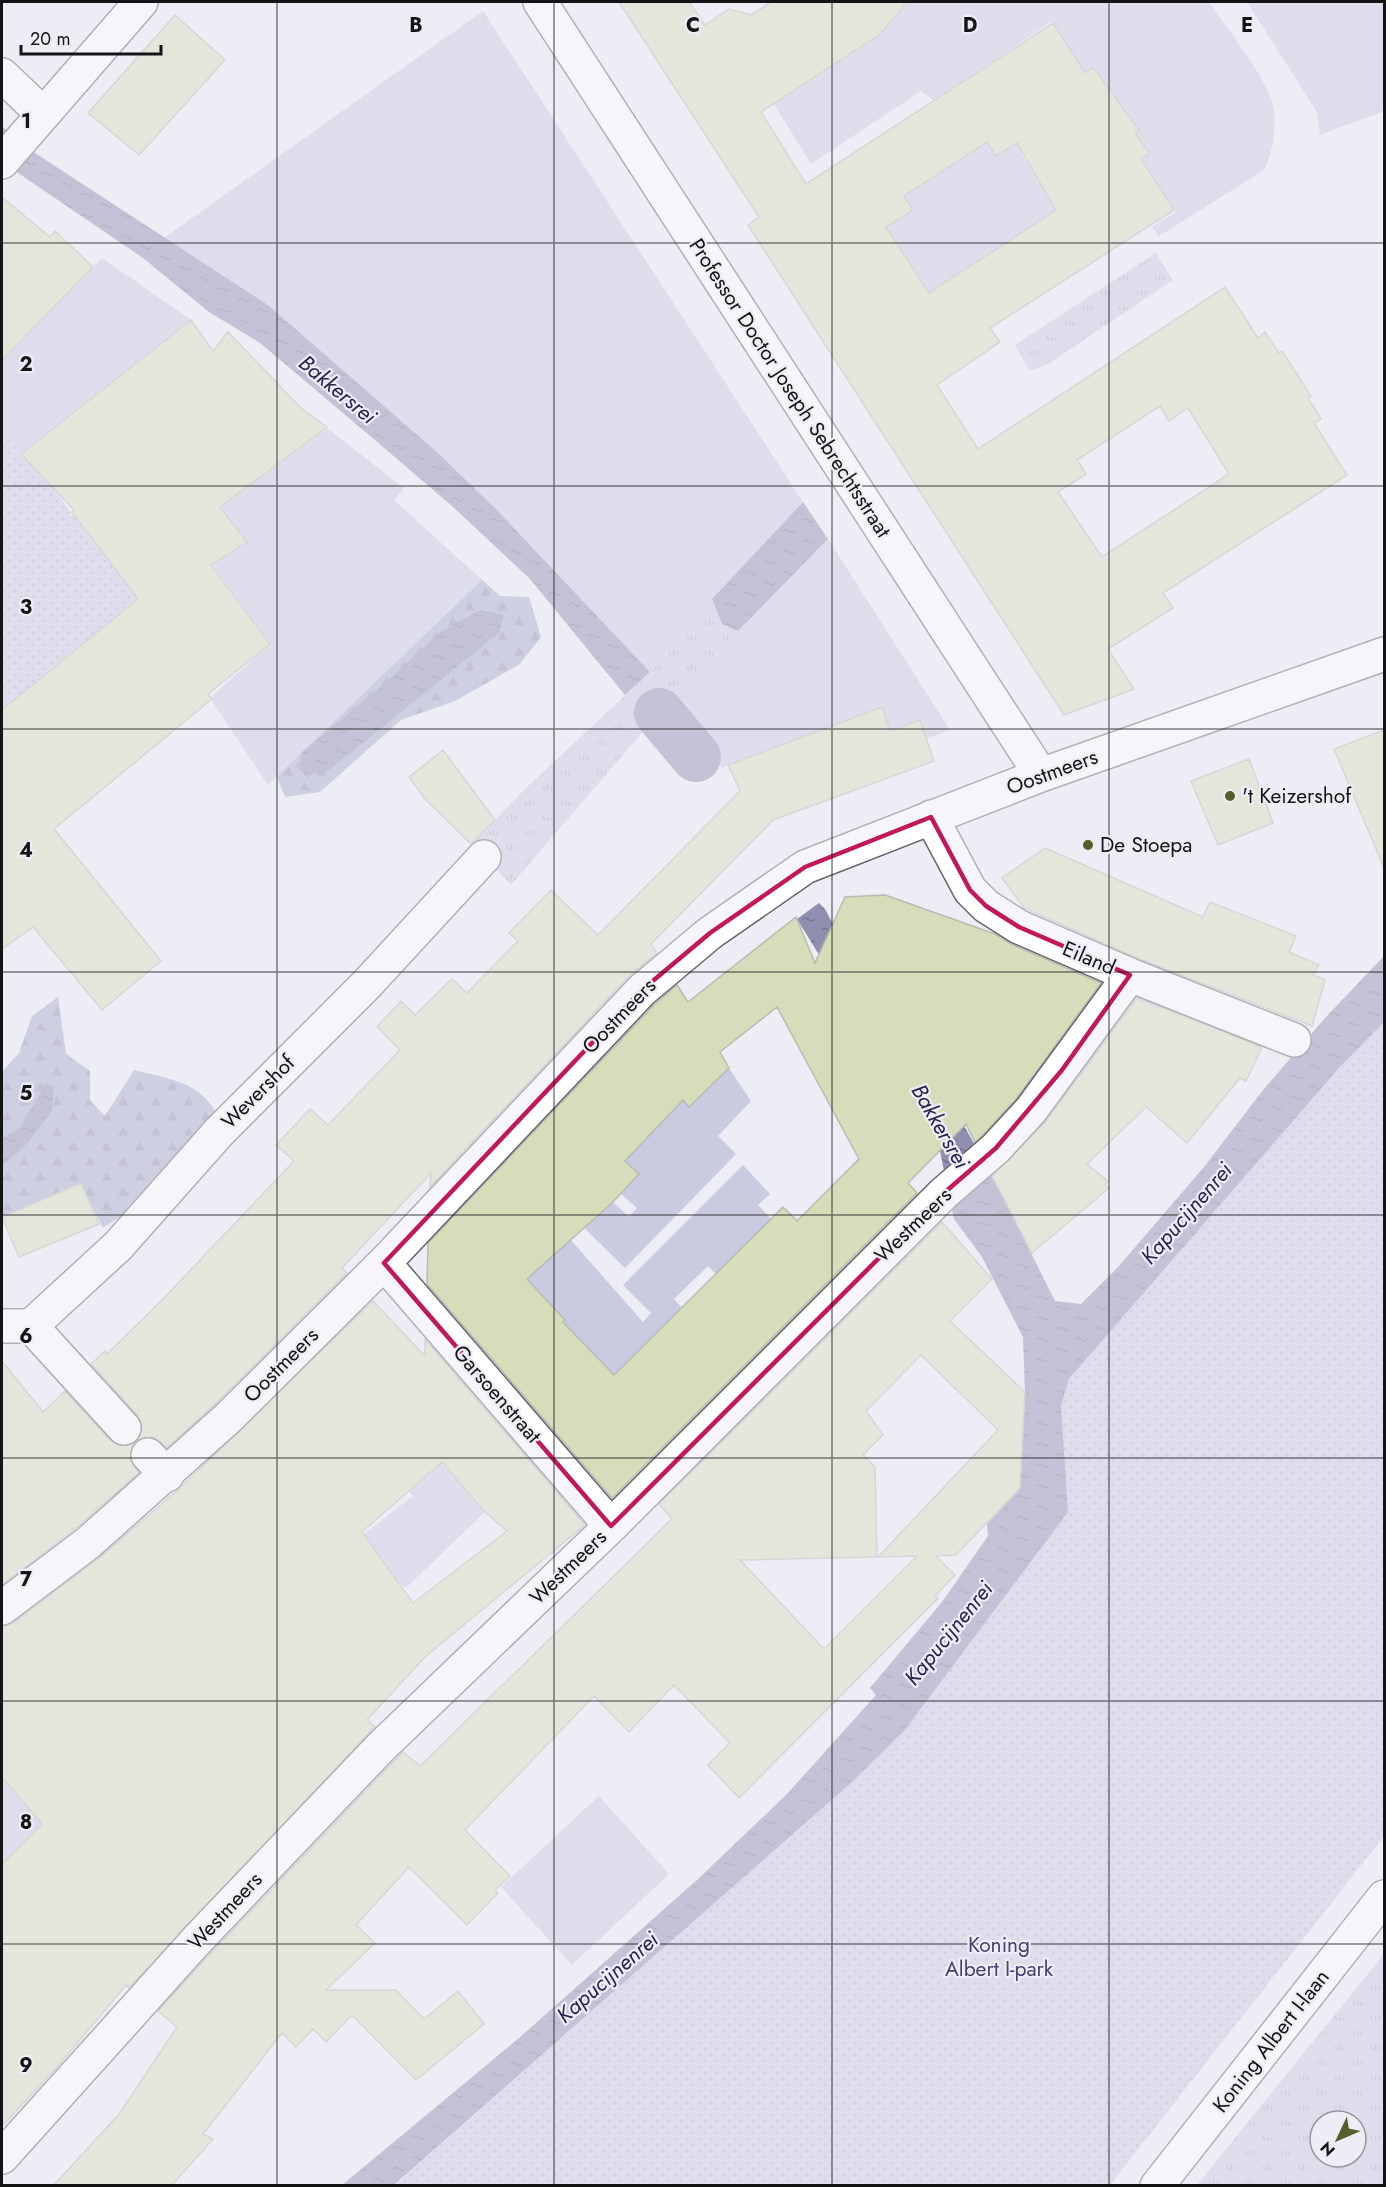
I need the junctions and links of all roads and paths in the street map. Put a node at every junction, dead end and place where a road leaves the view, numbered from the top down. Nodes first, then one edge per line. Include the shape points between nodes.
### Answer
1 (141, 2) edge
2 (540, 2) edge
3 (2, 75) edge
4 (35, 123) junction
5 (2, 162) edge
6 (1384, 654) edge
7 (1041, 775) junction
8 (931, 817) junction
9 (484, 857) dead end
10 (1130, 975) junction
11 (1294, 1040) dead end
12 (384, 1263) junction
13 (16, 1326) edge
14 (124, 1428) dead end
15 (611, 1526) junction
16 (2, 1608) edge
17 (1379, 1904) edge
18 (2, 2157) edge
19 (1157, 2186) edge

1 - 4 street
2 - 7 street, Professor Doctor Joseph Sebrechtsstraat
3 - 4 street
4 - 5 street
6 - 7 street, Oostmeers
7 - 8 street, Oostmeers
8 - 10 street, Eiland via 970,890 986,906 1019,927
8 - 12 street, Oostmeers via 805,867 710,933 642,990
9 - 13 street, Wevershof via 367,984 219,1132 118,1246
10 - 11 street, Eiland
10 - 15 street, Westmeers via 1031,1110
12 - 15 street, Garsoenstraat
12 - 16 street, Oostmeers via 157,1465 88,1543
13 - 14 street, Wevershof
15 - 18 street, Westmeers via 381,1747 197,1940
17 - 19 street, Koning Albert I-laan

